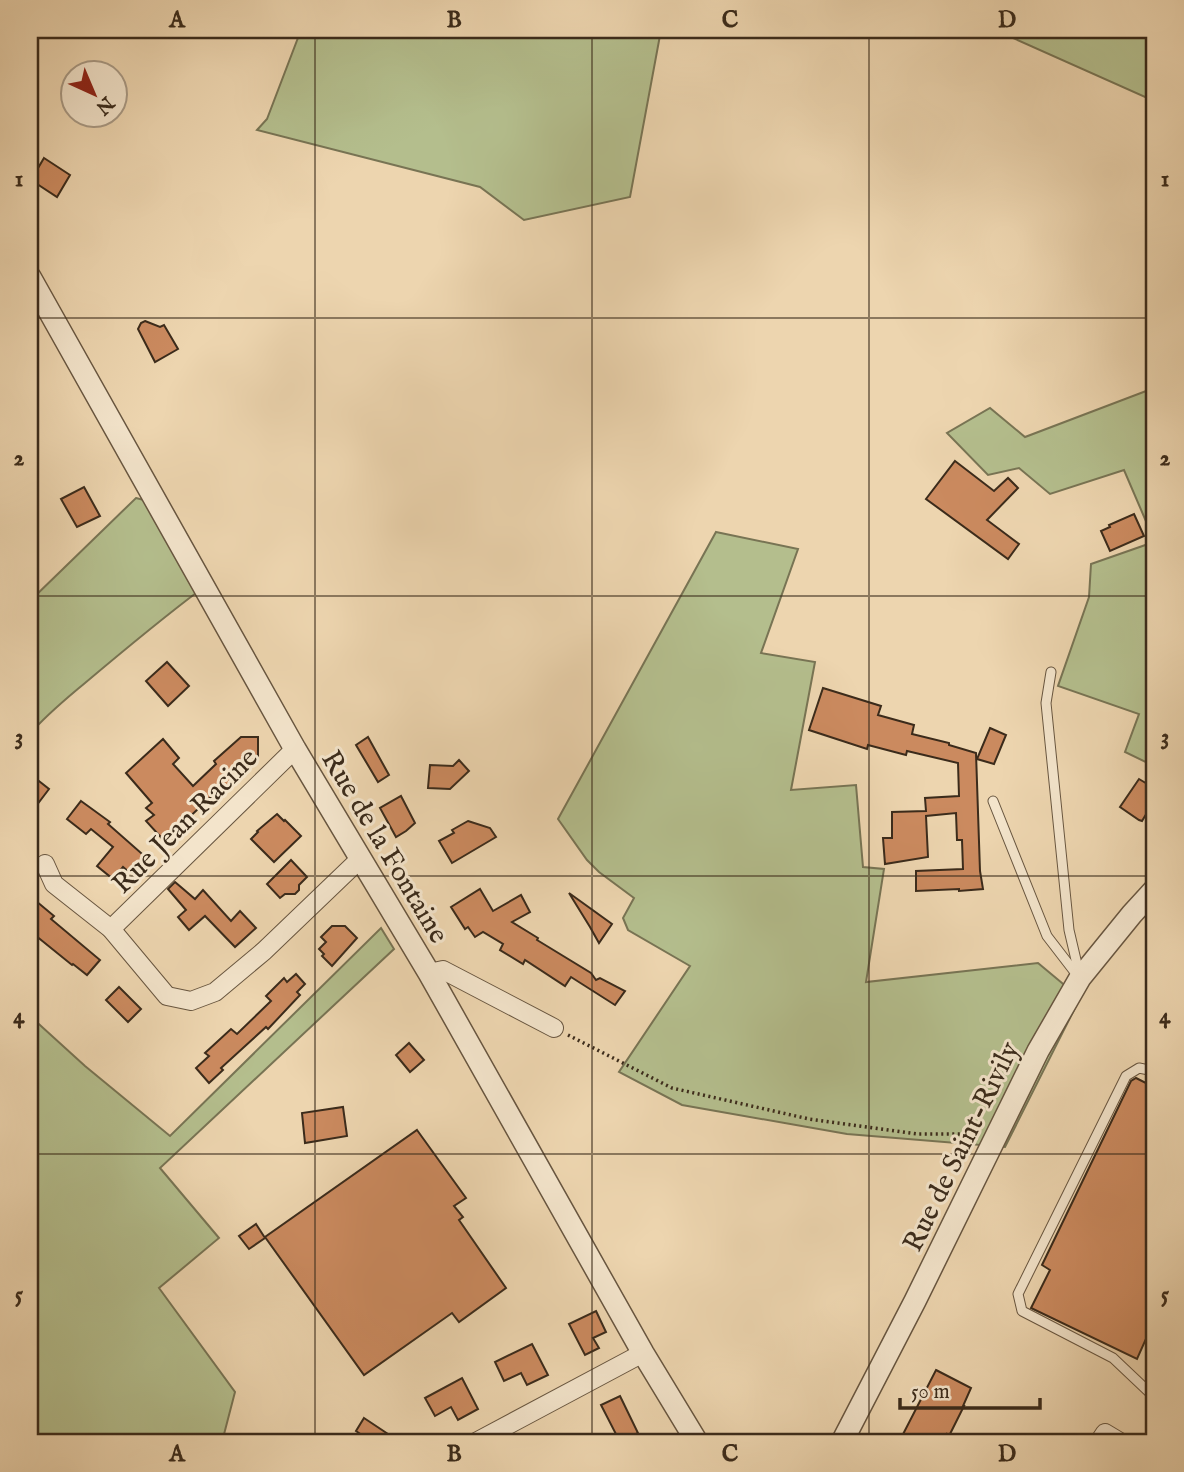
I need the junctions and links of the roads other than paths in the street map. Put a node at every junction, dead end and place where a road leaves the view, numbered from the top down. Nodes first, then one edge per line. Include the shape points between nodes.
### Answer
1 (30, 277) edge
2 (1051, 672) dead end
3 (295, 749) junction
4 (993, 801) dead end
5 (360, 858) junction
6 (45, 864) dead end
7 (1154, 890) edge
8 (111, 929) junction
9 (429, 973) junction
10 (1080, 978) junction
11 (554, 1028) road end
12 (1154, 1072) edge
13 (643, 1353) junction
14 (1153, 1395) edge
15 (476, 1442) edge
16 (697, 1442) edge
17 (842, 1442) edge
18 (1099, 1442) edge
19 (1120, 1442) edge

1 - 3 street, Rue de la Fontaine
2 - 10 lane via 1047,716 1069,930
3 - 5 street, Rue de la Fontaine
3 - 8 street, Rue Jean Racine
4 - 10 lane via 1047,936
5 - 8 street, Rue Jean Racine via 264,951 215,992 191,1001 167,996
5 - 9 street, Rue de la Fontaine
6 - 8 street, Rue Jean Racine via 54,884
7 - 10 street, Rue de Saint-Rivily
9 - 11 street via 443,970
9 - 13 street, Rue de la Fontaine
10 - 17 street, Rue de Saint-Rivily via 1038,1051
12 - 14 lane via 1139,1068 1126,1076 1018,1294 1022,1311 1113,1358
13 - 15 street
13 - 16 street, Rue de la Fontaine
18 - 19 street via 1105,1433

